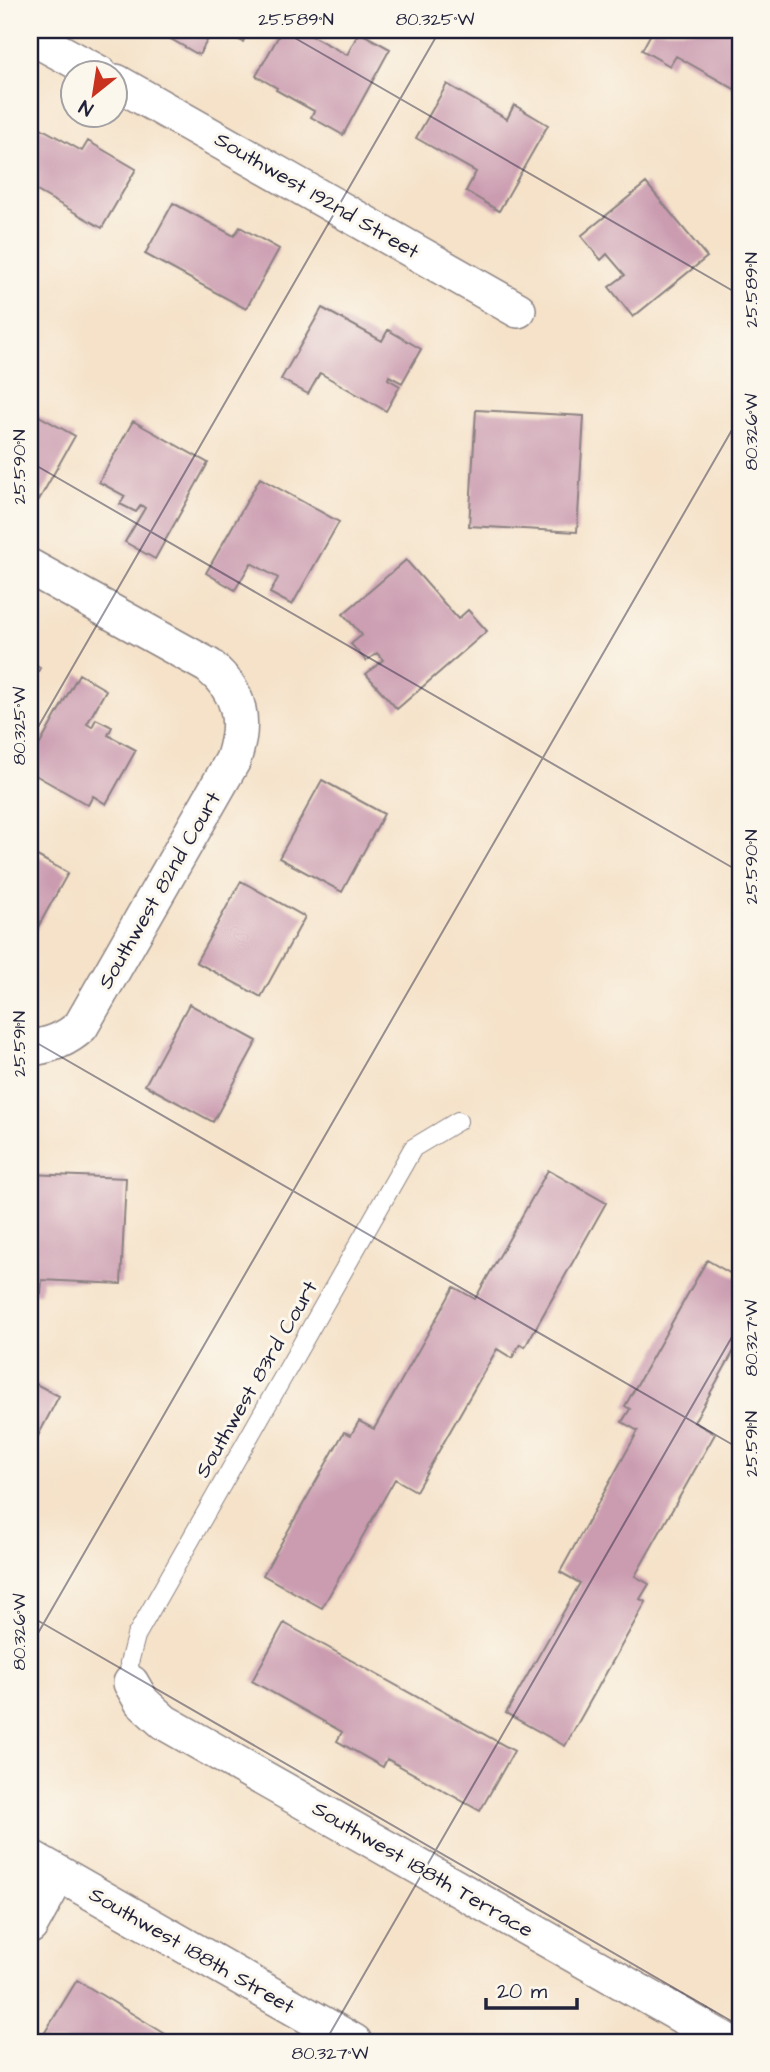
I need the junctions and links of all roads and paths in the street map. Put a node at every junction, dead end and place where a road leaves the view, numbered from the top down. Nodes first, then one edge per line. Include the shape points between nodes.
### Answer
1 (30, 36) edge
2 (74, 60) edge
3 (130, 90) edge
4 (517, 310) dead end
5 (30, 567) edge
6 (37, 1047) edge
7 (458, 1121) dead end
8 (131, 1683) joint
9 (30, 1857) edge
10 (59, 1874) junction
11 (30, 1926) edge
12 (354, 2042) edge
13 (728, 2042) edge

1 - 2 street
3 - 4 street, Southwest 192nd Street
5 - 6 street, Southwest 82nd Court via 209,666 229,687 241,732 233,760 81,1026 59,1042
7 - 8 lane, Southwest 83rd Court via 413,1148 136,1636 129,1663
8 - 13 street, Southwest 188th Terrace via 142,1702 164,1722
9 - 10 street, Southwest 188th Street
10 - 11 street
10 - 12 street, Southwest 188th Street

